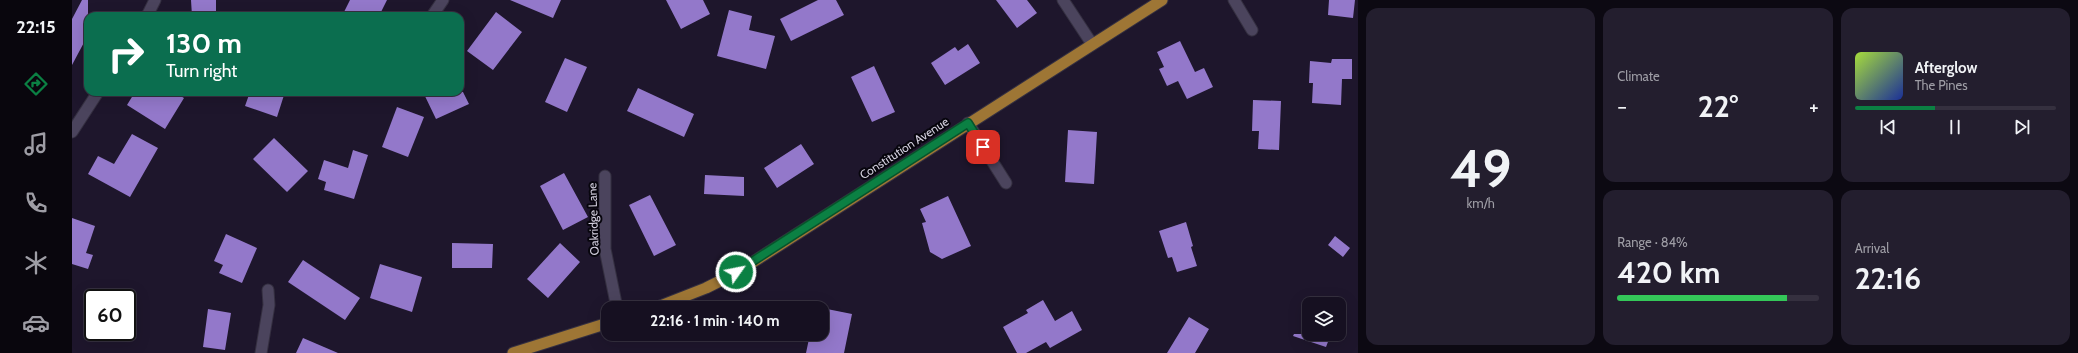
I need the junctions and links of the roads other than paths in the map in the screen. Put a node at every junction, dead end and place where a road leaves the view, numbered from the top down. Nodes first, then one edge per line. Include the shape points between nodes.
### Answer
1 (155, 0) edge
2 (442, 0) edge
3 (1063, 0) edge
4 (1162, 0) edge
5 (1234, 0) edge
6 (149, 12) edge
7 (434, 12) edge
8 (1252, 30) dead end
9 (1092, 44) junction
10 (95, 96) edge
11 (968, 123) junction
12 (72, 132) edge
13 (605, 176) dead end
14 (1006, 183) dead end
15 (268, 290) dead end
16 (616, 301) edge
17 (674, 301) edge
18 (601, 326) edge
19 (542, 349) edge
20 (261, 353) edge
21 (513, 353) edge

1 - 6 street
2 - 7 street
3 - 9 street
4 - 9 main road, Constitution Avenue
5 - 8 street
9 - 11 main road, Constitution Avenue
10 - 12 street
11 - 14 street
11 - 17 main road, Constitution Avenue via 736,272
13 - 16 street, Oakridge Lane via 605,250
15 - 20 street via 269,305
18 - 19 main road
19 - 21 main road

